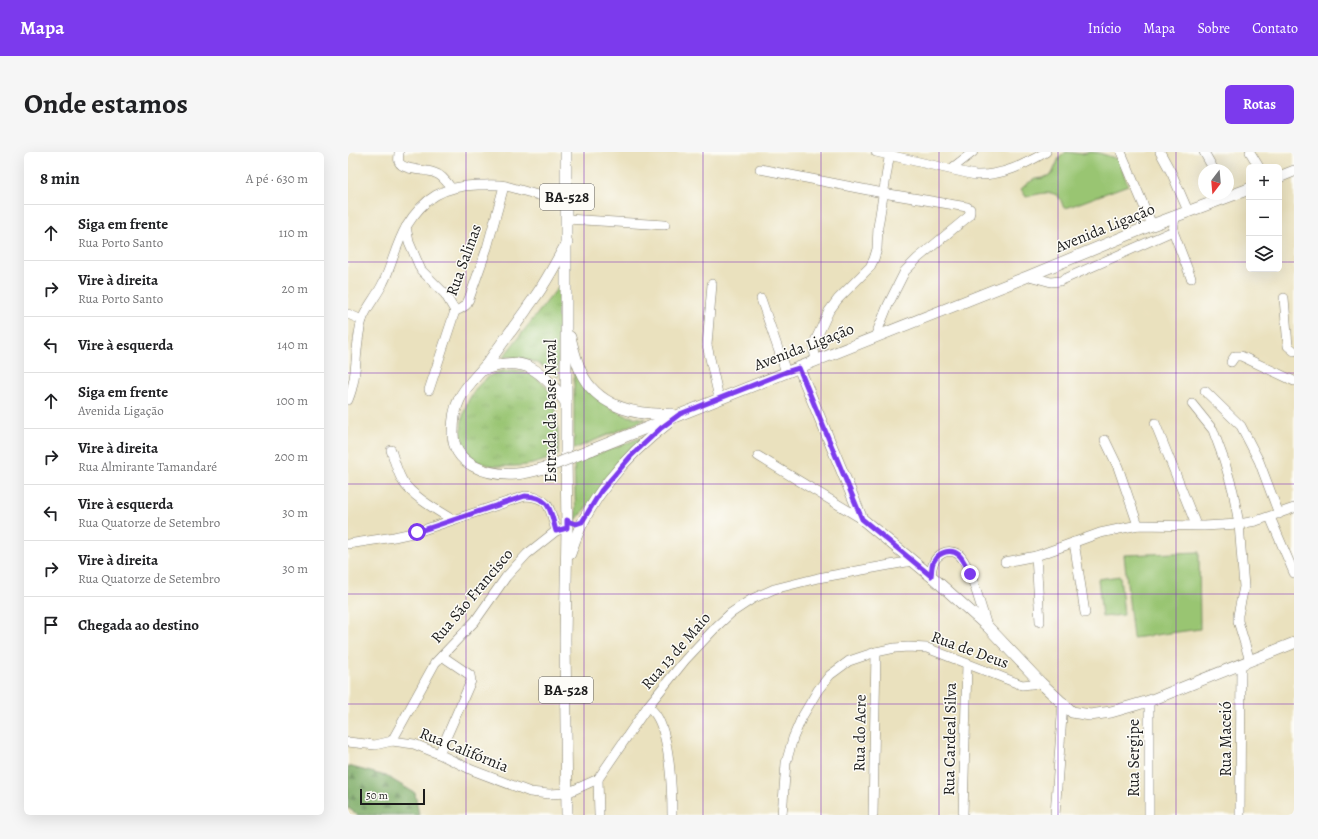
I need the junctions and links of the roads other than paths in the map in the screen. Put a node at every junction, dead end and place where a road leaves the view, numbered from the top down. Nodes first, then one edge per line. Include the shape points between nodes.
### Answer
1 (399, 152) edge
2 (566, 152) edge
3 (876, 152) edge
4 (913, 152) edge
5 (973, 152) edge
6 (1046, 152) edge
7 (1121, 152) edge
8 (1160, 152) edge
9 (1204, 152) edge
10 (1250, 152) edge
11 (890, 153) edge
12 (905, 158) junction
13 (1211, 164) edge
14 (1257, 164) edge
15 (760, 169) dead end
16 (951, 169) junction
17 (1294, 172) edge
18 (1282, 176) edge
19 (504, 186) junction
20 (451, 188) junction
21 (1246, 190) edge
22 (883, 193) junction
23 (1234, 193) edge
24 (1216, 200) edge
25 (567, 204) junction
26 (1188, 211) junction
27 (1175, 216) junction
28 (567, 219) junction
29 (1152, 225) junction
30 (665, 226) dead end
31 (406, 227) junction
32 (1173, 232) junction
33 (567, 242) junction
34 (1029, 276) junction
35 (1192, 278) dead end
36 (712, 284) dead end
37 (1284, 298) dead end
38 (761, 299) dead end
39 (455, 311) junction
40 (348, 314) edge
41 (362, 320) junction
42 (567, 322) junction
43 (875, 336) junction
44 (1291, 349) edge
45 (816, 361) junction
46 (1232, 362) dead end
47 (799, 368) junction
48 (482, 370) junction
49 (786, 372) junction
50 (1294, 381) edge
51 (429, 390) dead end
52 (1205, 391) dead end
53 (719, 398) junction
54 (348, 400) edge
55 (566, 402) junction
56 (1192, 404) dead end
57 (680, 414) junction
58 (1155, 423) dead end
59 (1105, 440) dead end
60 (391, 450) dead end
61 (758, 456) dead end
62 (1294, 508) edge
63 (1279, 514) junction
64 (1270, 517) junction
65 (862, 519) junction
66 (453, 520) junction
67 (582, 522) junction
68 (567, 524) junction
69 (1239, 524) junction
70 (1138, 525) junction
71 (1196, 525) junction
72 (556, 531) junction
73 (1074, 542) junction
74 (348, 544) edge
75 (1036, 556) junction
76 (912, 561) junction
77 (1005, 562) dead end
78 (566, 565) junction
79 (1294, 573) edge
80 (931, 576) junction
81 (1085, 613) dead end
82 (1040, 622) dead end
83 (988, 627) junction
84 (1294, 643) edge
85 (876, 652) junction
86 (442, 656) junction
87 (1246, 662) junction
88 (967, 664) junction
89 (1041, 683) junction
90 (1149, 701) junction
91 (1063, 702) junction
92 (648, 706) junction
93 (392, 741) junction
94 (348, 742) edge
95 (439, 754) junction
96 (598, 780) junction
97 (567, 793) junction
98 (567, 815) edge
99 (599, 815) edge
100 (672, 815) edge
101 (782, 815) edge
102 (873, 815) edge
103 (963, 815) edge
104 (1055, 815) edge
105 (1149, 815) edge
106 (1240, 815) edge

1 - 20 street via 399,161 405,167 434,172
2 - 25 main road, Estrada da Base Naval / BA-528
3 - 11 street
4 - 12 street
5 - 16 street
6 - 16 street via 1006,172 975,175
7 - 29 street
8 - 26 street
9 - 13 street
10 - 14 street
11 - 12 street
11 - 22 street
12 - 16 street
15 - 22 street
17 - 18 main road
19 - 20 street
19 - 25 street
19 - 39 street, Rua Salinas via 487,248 469,299 466,305
20 - 31 street via 427,201
21 - 23 main road, Avenida Ligação
22 - 43 street via 967,207 970,211 968,216 905,271
22 - 45 street via 878,245 874,259 870,267 829,311 815,340
24 - 26 main road, Avenida Ligação
25 - 28 main road, Estrada da Base Naval / BA-528
26 - 27 main road, Avenida Ligação
27 - 29 main road, Avenida Ligação
27 - 32 street
28 - 30 street
28 - 33 main road, Estrada da Base Naval / BA-528
29 - 34 main road, Avenida Ligação
31 - 39 street, Rua Salinas via 409,242 421,270 445,294
31 - 41 street via 383,283
32 - 34 street via 1060,281 1051,282
32 - 35 street
33 - 42 main road, Estrada da Base Naval / BA-528
33 - 48 main road, Avenida Ligação via 543,286
34 - 43 main road, Avenida Ligação
36 - 53 street via 707,346
37 - 44 street
38 - 49 street
39 - 51 street
40 - 41 street
41 - 54 street via 356,372
42 - 55 main road, Estrada da Base Naval / BA-528
42 - 57 main road via 580,370 592,389 603,398 628,410 656,415
43 - 45 main road, Avenida Ligação
45 - 47 main road, Avenida Ligação
46 - 50 street via 1235,356 1241,356
47 - 49 main road, Avenida Ligação
47 - 65 main road
48 - 55 main road, Avenida Ligação via 505,363 529,367 542,374
48 - 57 main road, Avenida Ligação, bridge via 459,399 453,437 457,452 467,463 475,468 499,474 528,472 548,467
49 - 53 main road, Avenida Ligação
52 - 63 street via 1241,426 1259,461
53 - 57 main road, Avenida Ligação
55 - 68 main road, Estrada da Base Naval / BA-528
56 - 69 street, Rua Maceió via 1212,430 1217,441
57 - 67 main road via 631,456 601,491
58 - 71 street
59 - 70 street via 1118,467
60 - 66 street via 405,484 426,503
61 - 65 street
62 - 63 street
63 - 64 street
64 - 69 street
64 - 79 street
65 - 76 main road
66 - 72 street via 525,496 533,496 539,498 550,509
66 - 74 street via 394,537
67 - 68 main road
67 - 78 main road
68 - 72 street, Rua São Francisco
68 - 78 main road, Estrada da Base Naval / BA-528
69 - 71 street
69 - 87 street, Rua Maceió via 1244,587 1238,621
70 - 71 street
70 - 73 street via 1100,533
72 - 86 street, Rua São Francisco via 514,568 475,622
73 - 75 street
73 - 81 street
75 - 77 street
75 - 82 street
76 - 80 main road
76 - 92 street, Rua 13 de Maio via 774,588 752,599 731,613 706,636
78 - 97 main road, Estrada da Base Naval / BA-528
80 - 83 main road
80 - 83 street via 934,560 944,552 957,553 970,574
83 - 89 main road
84 - 87 main road
85 - 88 street, Rua de Deus via 908,647 927,648
85 - 101 street, Rua de Deus via 850,661 830,675 810,702 793,738 786,763
85 - 102 street, Rua do Acre
86 - 93 street, Rua São Francisco via 430,671
86 - 95 street via 470,675 471,681
87 - 90 main road
87 - 106 street, Rua Maceió
88 - 89 street, Rua de Deus via 1022,685
88 - 103 street, Rua Cardeal Silva
89 - 91 main road
90 - 91 main road via 1090,715 1072,712
90 - 105 street, Rua Sergipe
91 - 104 street
92 - 96 street, Rua 13 de Maio
92 - 100 street via 657,716 663,732 668,757
93 - 94 street, Rua Califórnia via 375,745
93 - 95 street, Rua Califórnia via 414,744
95 - 97 street, Rua Califórnia via 472,770 530,792
96 - 97 street
96 - 99 street
97 - 98 main road, Estrada da Base Naval / BA-528

